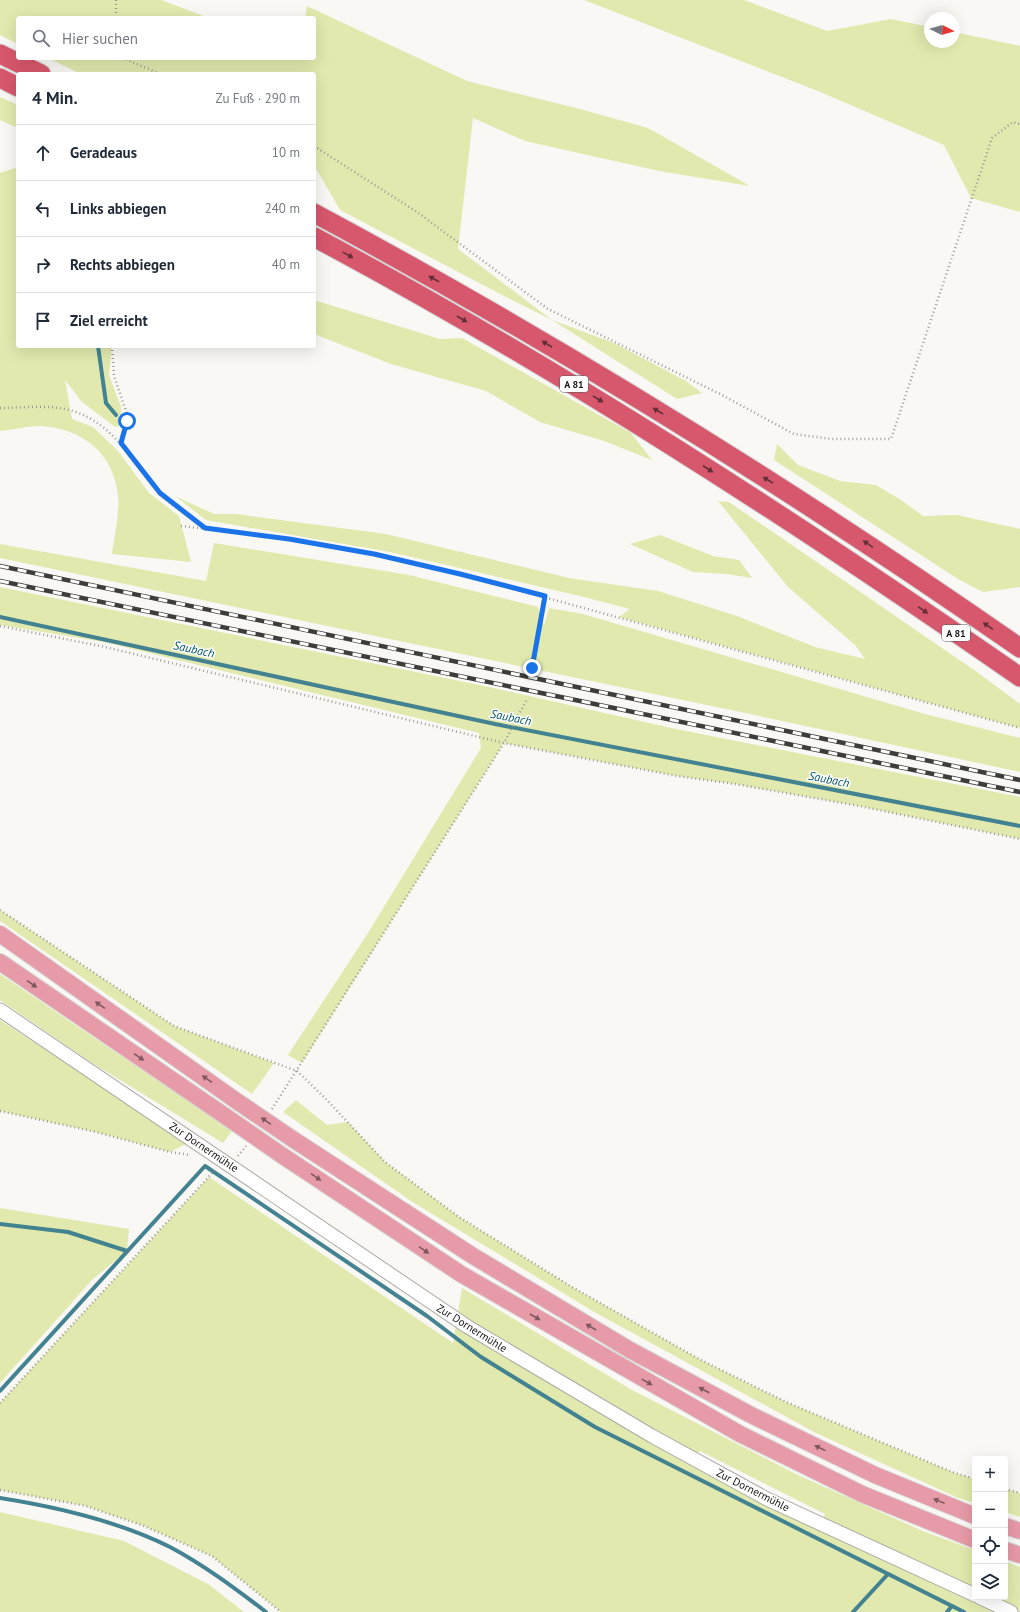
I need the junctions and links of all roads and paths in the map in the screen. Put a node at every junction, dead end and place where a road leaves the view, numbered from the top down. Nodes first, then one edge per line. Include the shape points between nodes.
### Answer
1 (116, 0) edge
2 (116, 16) edge
3 (0, 54) edge
4 (127, 60) edge
5 (37, 72) edge
6 (156, 72) edge
7 (0, 78) edge
8 (16, 86) edge
9 (1020, 124) edge
10 (316, 147) edge
11 (316, 214) edge
12 (316, 238) edge
13 (112, 348) edge
14 (0, 408) edge
15 (121, 443) junction
16 (181, 526) dead end
17 (205, 528) junction
18 (545, 596) junction
19 (0, 626) edge
20 (1020, 648) edge
21 (532, 668) dead end
22 (1020, 678) edge
23 (526, 699) dead end
24 (1020, 728) edge
25 (504, 743) junction
26 (1020, 839) edge
27 (0, 910) edge
28 (0, 934) edge
29 (0, 962) edge
30 (0, 1010) edge
31 (297, 1071) junction
32 (281, 1096) dead end
33 (0, 1111) edge
34 (193, 1156) dead end
35 (217, 1168) dead end
36 (0, 1403) edge
37 (972, 1478) edge
38 (0, 1490) edge
39 (1008, 1490) edge
40 (1020, 1493) edge
41 (972, 1515) edge
42 (1008, 1527) edge
43 (1020, 1531) edge
44 (972, 1539) edge
45 (1008, 1551) edge
46 (1020, 1555) edge
47 (972, 1594) edge
48 (985, 1600) edge
49 (281, 1612) edge
50 (1011, 1612) edge

1 - 2 path
3 - 5 highway
4 - 6 path
7 - 8 highway
9 - 10 path via 1013,122 992,138 891,439 832,439 794,434 720,394 548,309 417,212
20 -> 11 highway, A 81 via 802,500 497,315
12 -> 22 highway, A 81 via 593,396 891,588
13 - 15 path via 114,376 127,414
14 - 15 path via 50,407 72,411 93,419
15 - 17 path via 160,493
16 - 17 path
17 - 18 path via 374,554
18 - 21 path
18 - 24 path
19 - 25 path via 105,647
23 - 25 path
25 - 26 path via 677,776 859,806
25 - 31 path
27 - 31 path via 174,1026
41 -> 28 main road, bridge via 875,1475 751,1415 630,1350 473,1256 294,1140
29 -> 44 main road, bridge via 283,1156 461,1274 740,1434 862,1494
30 - 47 street, Zur Dornermühle via 475,1331 652,1436 768,1499
31 - 32 path
31 - 37 path via 385,1162 459,1217 572,1287 699,1359 786,1402
33 - 34 path
35 - 36 path
38 - 49 path via 86,1506 144,1526 212,1556
39 - 40 path
42 - 43 main road
45 - 46 main road
48 - 50 street

